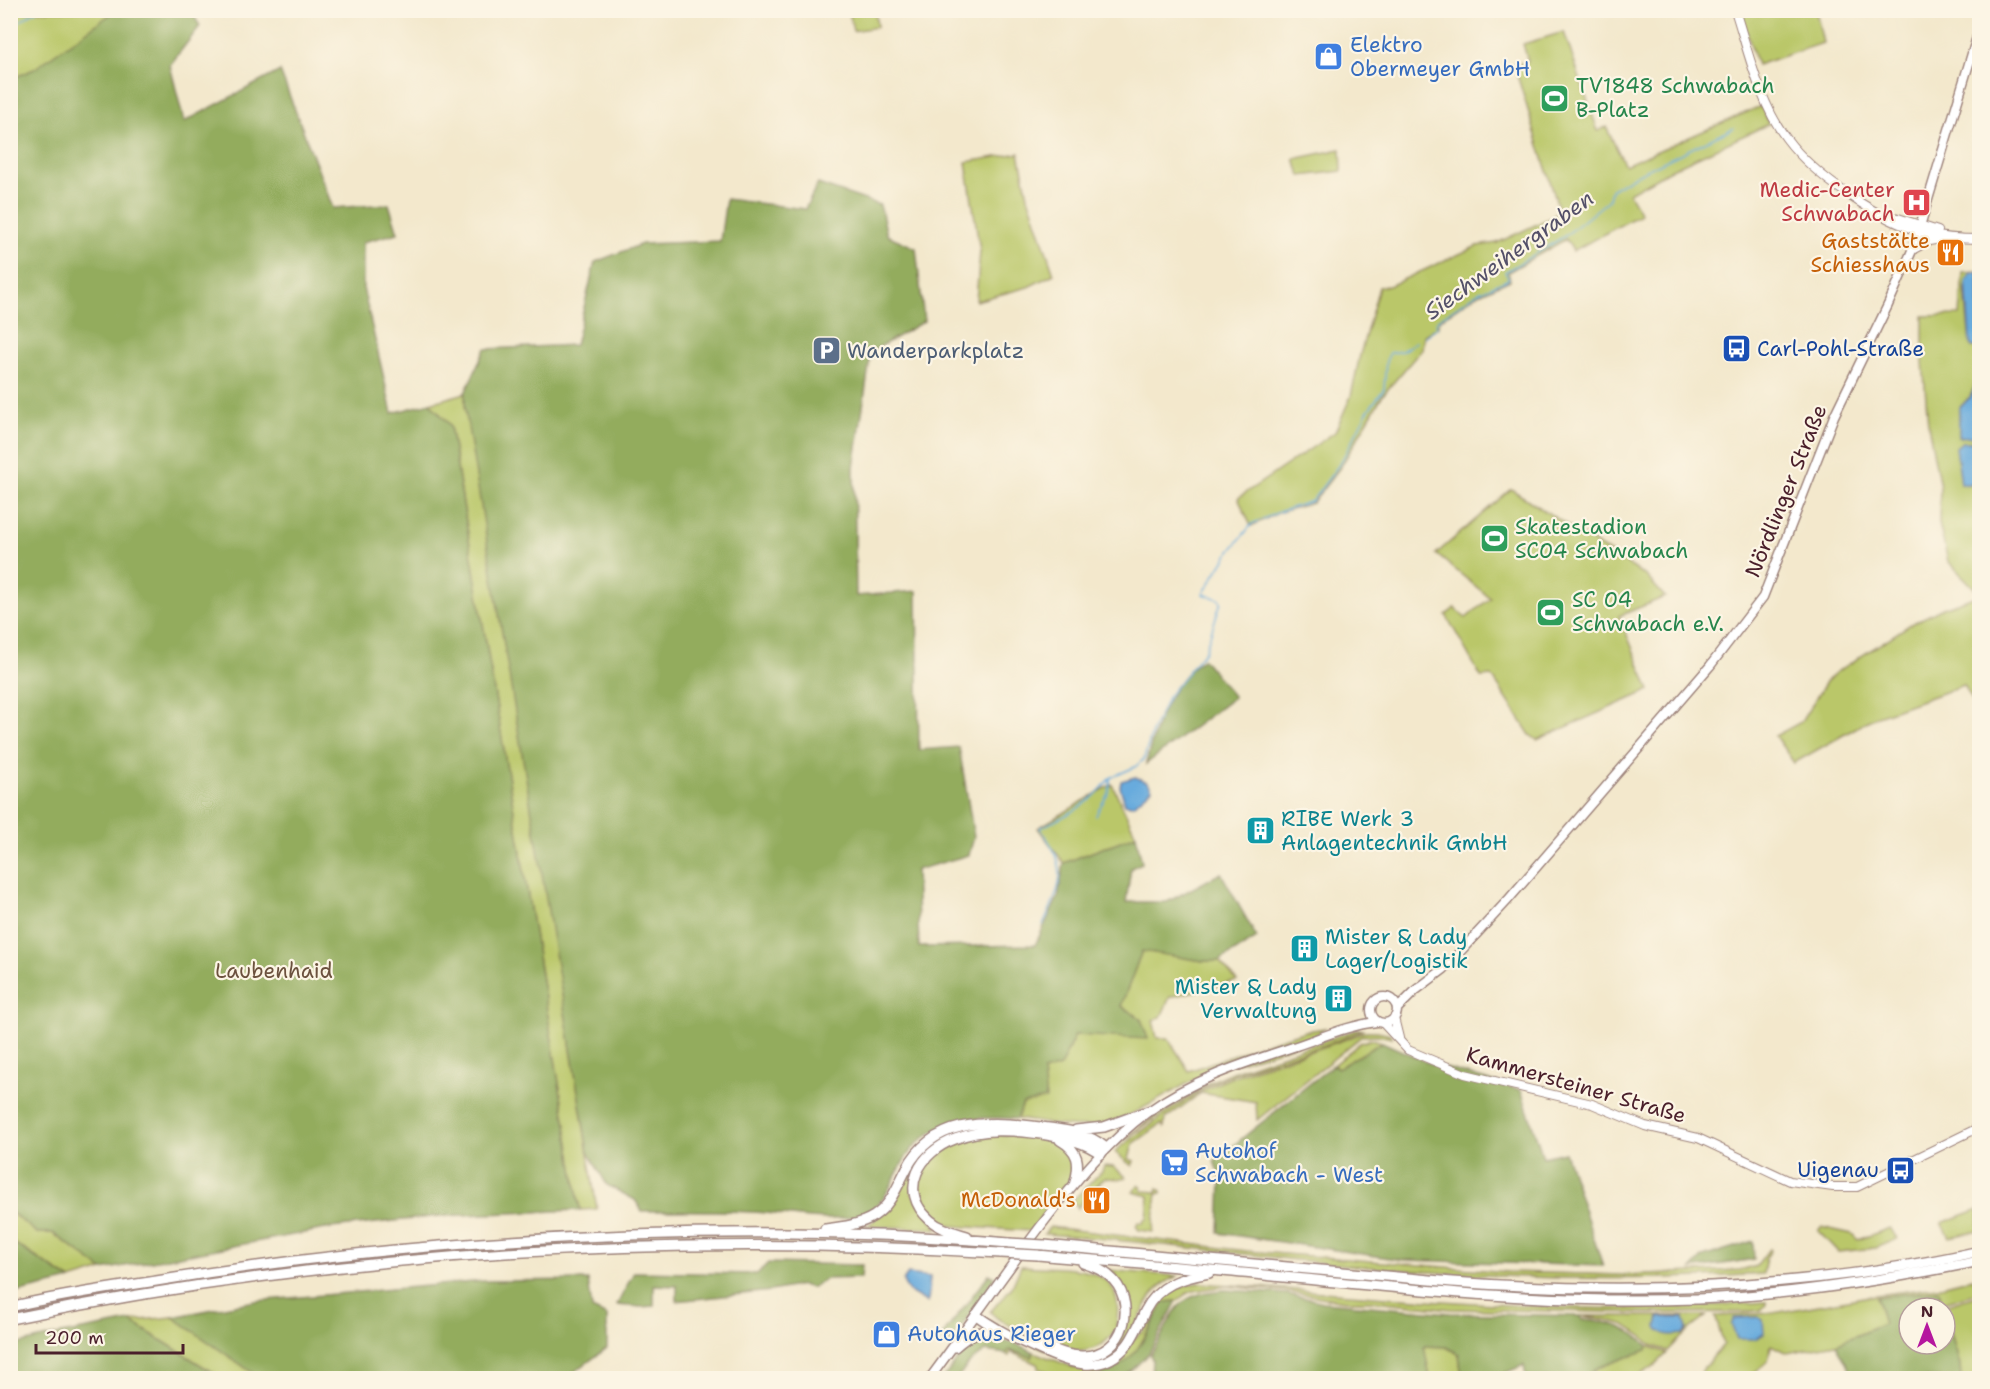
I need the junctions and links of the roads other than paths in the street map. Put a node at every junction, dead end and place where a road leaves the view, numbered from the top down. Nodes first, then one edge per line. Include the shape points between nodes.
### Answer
1 (1736, 10) edge
2 (1979, 29) edge
3 (1919, 229) junction
4 (1947, 238) junction
5 (1962, 239) junction
6 (1980, 240) edge
7 (1912, 250) junction
8 (1416, 990) junction
9 (1391, 1000) junction
10 (1371, 1011) junction
11 (1396, 1013) junction
12 (1380, 1022) junction
13 (1352, 1027) junction
14 (1399, 1040) junction
15 (1151, 1110) junction
16 (1980, 1127) edge
17 (1071, 1131) junction
18 (1053, 1136) junction
19 (1103, 1151) junction
20 (1075, 1182) junction
21 (801, 1233) junction
22 (984, 1240) junction
23 (1980, 1251) edge
24 (1066, 1258) junction
25 (1980, 1261) edge
26 (1223, 1271) junction
27 (10, 1307) edge
28 (978, 1312) junction
29 (10, 1319) edge
30 (1006, 1335) junction
31 (955, 1347) junction
32 (931, 1378) edge

1 - 3 street via 1764,96 1786,138 1821,174 1887,219
2 - 3 main road, Nördlinger Straße
3 - 4 street
3 - 5 street
3 - 7 main road, Nördlinger Straße
4 - 5 street
4 - 7 street
5 - 6 street
7 - 8 main road, Nördlinger Straße via 1834,416 1777,566 1757,607 1508,900 1444,969
8 - 9 main road
8 - 11 main road
9 - 10 main road via 1376,1000
9 - 11 main road
10 - 12 main road
10 - 13 main road
11 - 12 main road via 1389,1022
11 - 14 street
12 - 13 main road
12 - 14 street, Kammersteiner Straße
13 - 15 main road via 1205,1078
14 - 16 street, Kammersteiner Straße via 1408,1050 1465,1074 1592,1104 1645,1126 1698,1138 1800,1183 1857,1186
15 - 17 highway via 1104,1127
15 - 19 main road
17 - 19 highway via 1091,1138
17 - 21 highway via 995,1122 948,1130 920,1149 891,1199 876,1215 853,1224
18 - 19 highway
18 - 20 highway via 1076,1155 1079,1164
18 - 22 highway via 1007,1130 975,1133 934,1149 921,1163 915,1188 924,1214 938,1226
19 - 20 main road
20 - 28 main road
21 - 22 highway
21 - 27 highway via 587,1236 374,1252 230,1269
22 - 23 highway, bridge via 1452,1282 1614,1290 1802,1280
24 - 26 highway
24 - 28 highway via 1107,1273 1120,1288 1126,1306 1124,1324 1106,1349 1081,1356 1061,1352
24 - 29 highway, bridge via 1001,1252 760,1244 476,1254 241,1279
25 - 26 highway via 1818,1289 1662,1300 1452,1294
26 - 30 highway via 1180,1279 1163,1288 1151,1300 1122,1350 1097,1364 1071,1362
28 - 30 highway
28 - 31 main road
30 - 31 highway via 976,1332
31 - 32 main road

